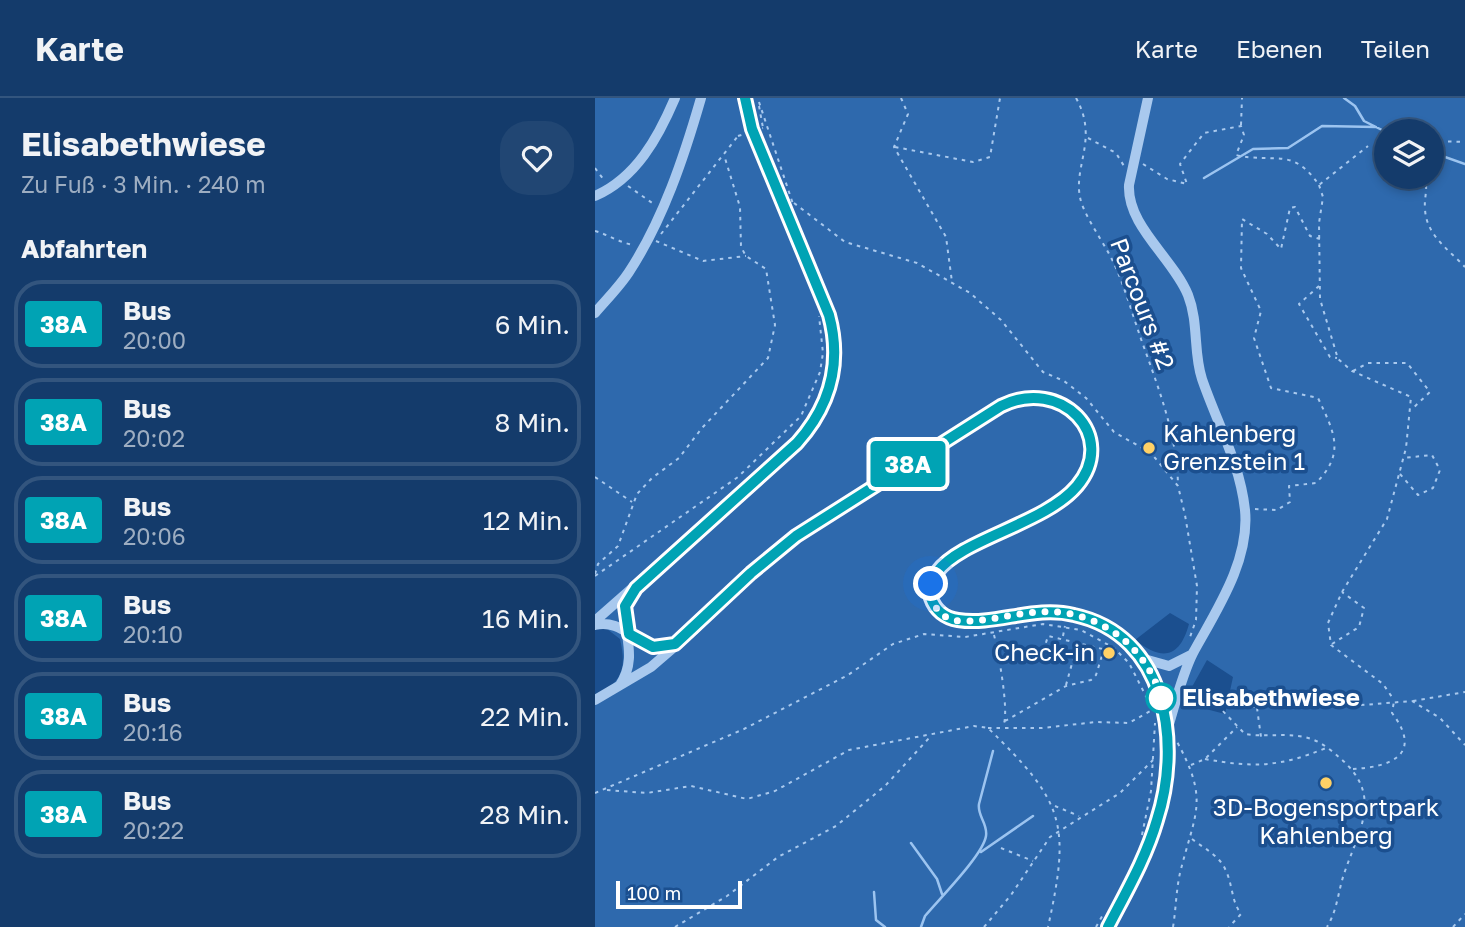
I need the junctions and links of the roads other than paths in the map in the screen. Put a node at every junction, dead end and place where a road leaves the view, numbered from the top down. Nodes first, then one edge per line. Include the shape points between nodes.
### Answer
1 (675, 98) edge
2 (701, 98) edge
3 (745, 98) edge
4 (1148, 98) edge
5 (595, 196) edge
6 (595, 313) edge
7 (647, 577) junction
8 (595, 623) edge
9 (629, 634) junction
10 (1122, 637) junction
11 (684, 638) junction
12 (1109, 648) road end
13 (1193, 653) junction
14 (1144, 659) junction
15 (619, 685) junction
16 (595, 700) edge
17 (1168, 728) junction
18 (1108, 927) edge

1 - 5 street via 639,163 624,180
2 - 6 street via 688,144 646,242
3 - 7 street via 752,129 833,328 834,370 824,405 807,433
4 - 13 street via 1128,191 1133,211 1189,297 1199,369 1231,452 1245,508 1245,538 1237,565
7 - 8 street
7 - 9 street via 625,606
8 - 9 street via 611,624
9 - 11 street via 661,648
9 - 15 street via 629,664
10 - 11 street via 1072,614 1036,612 961,621 943,615 933,604 931,584 946,562 1049,508 1073,491 1085,474 1089,447 1079,418 1063,403 1035,396 1001,406 796,536
10 - 12 street
10 - 14 street
11 - 15 street via 651,667
13 - 14 street via 1184,661 1164,666
13 - 17 street
14 - 17 street via 1158,687
15 - 16 street
17 - 18 street via 1165,788 1158,820

